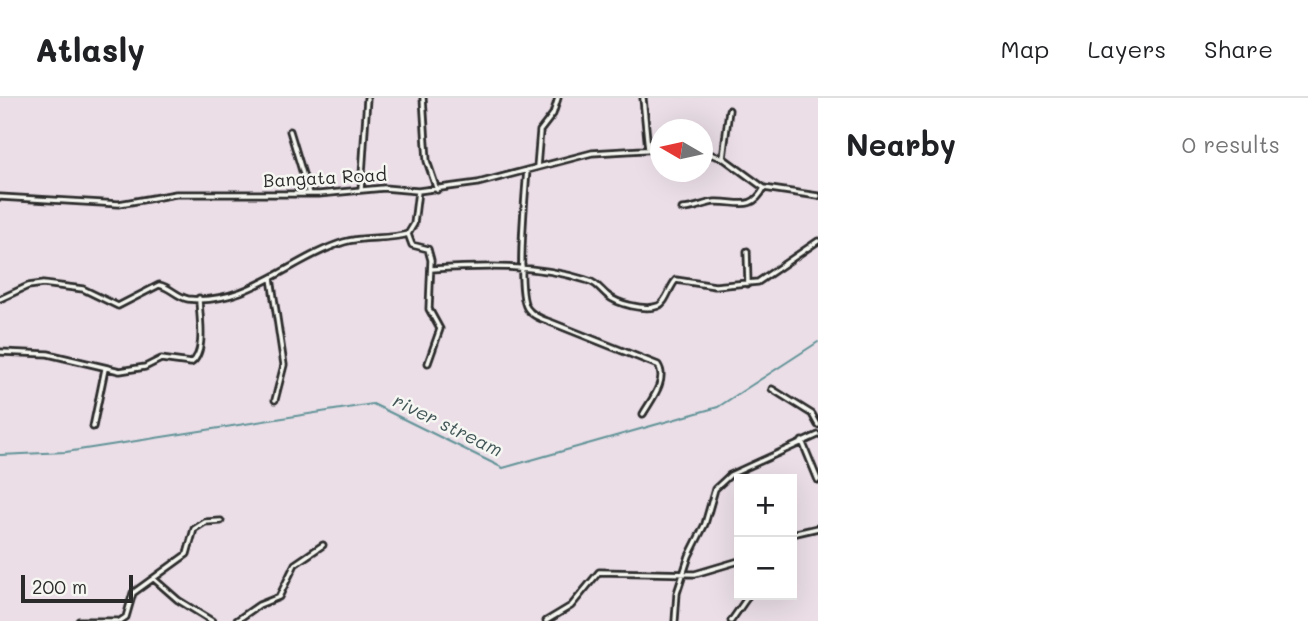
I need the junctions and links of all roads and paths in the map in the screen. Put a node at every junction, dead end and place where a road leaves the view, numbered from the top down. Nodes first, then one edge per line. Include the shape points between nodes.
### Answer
1 (367, 98) edge
2 (424, 98) edge
3 (558, 98) edge
4 (643, 98) edge
5 (729, 110) dead end
6 (290, 131) dead end
7 (648, 149) joint
8 (713, 155) edge
9 (723, 158) junction
10 (537, 167) junction
11 (527, 170) junction
12 (764, 188) junction
13 (361, 190) junction
14 (437, 190) junction
15 (418, 191) junction
16 (309, 194) junction
17 (818, 196) edge
18 (0, 197) edge
19 (682, 209) dead end
20 (408, 233) junction
21 (818, 241) edge
22 (747, 251) dead end
23 (431, 269) junction
24 (523, 269) junction
25 (271, 278) junction
26 (748, 284) junction
27 (199, 298) junction
28 (0, 299) edge
29 (0, 352) edge
30 (428, 363) dead end
31 (105, 369) junction
32 (772, 389) dead end
33 (275, 401) dead end
34 (643, 414) dead end
35 (818, 425) edge
36 (93, 427) dead end
37 (818, 435) edge
38 (802, 441) junction
39 (818, 480) edge
40 (221, 521) dead end
41 (818, 528) edge
42 (797, 533) edge
43 (323, 545) dead end
44 (734, 562) edge
45 (683, 572) junction
46 (153, 579) junction
47 (746, 600) edge
48 (79, 621) edge
49 (118, 621) edge
50 (212, 621) edge
51 (236, 621) edge
52 (546, 621) edge
53 (675, 621) edge
54 (731, 621) edge

1 - 13 street
2 - 14 street via 427,161
3 - 10 street via 540,131
4 - 7 street
5 - 9 street
6 - 16 street
7 - 10 street, Bangata Road via 602,152
8 - 9 street
9 - 12 street
10 - 11 street, Bangata Road
11 - 14 street, Bangata Road
11 - 24 street
12 - 17 street
12 - 19 street via 749,204 713,203
13 - 15 street, Bangata Road
13 - 16 street, Bangata Road
14 - 15 street, Bangata Road
15 - 20 street via 414,224
16 - 18 street, Bangata Road via 176,194 112,205
20 - 23 street via 412,245 428,249
20 - 25 street via 341,243
21 - 26 street via 763,280
22 - 26 street
23 - 24 street
23 - 30 street via 429,309 440,329
24 - 26 street via 584,279 615,300 651,307 663,302 674,281 704,286
24 - 34 street via 523,297 534,315 660,368 661,381
25 - 27 street via 241,292
25 - 33 street via 284,365
27 - 28 street via 183,297 159,285 118,306 83,289 36,284
27 - 31 street via 200,346 194,362 161,359 139,369
29 - 31 street via 48,354
31 - 36 street
32 - 35 street via 812,414
37 - 38 street
38 - 39 street
38 - 45 street via 718,485
40 - 46 street via 205,522 194,529 187,554
41 - 42 street
43 - 51 street via 296,564 279,597
44 - 45 street
45 - 52 street via 599,572 571,606
45 - 53 street
46 - 49 street via 131,595 126,617
46 - 50 street
47 - 54 street
48 - 49 street

